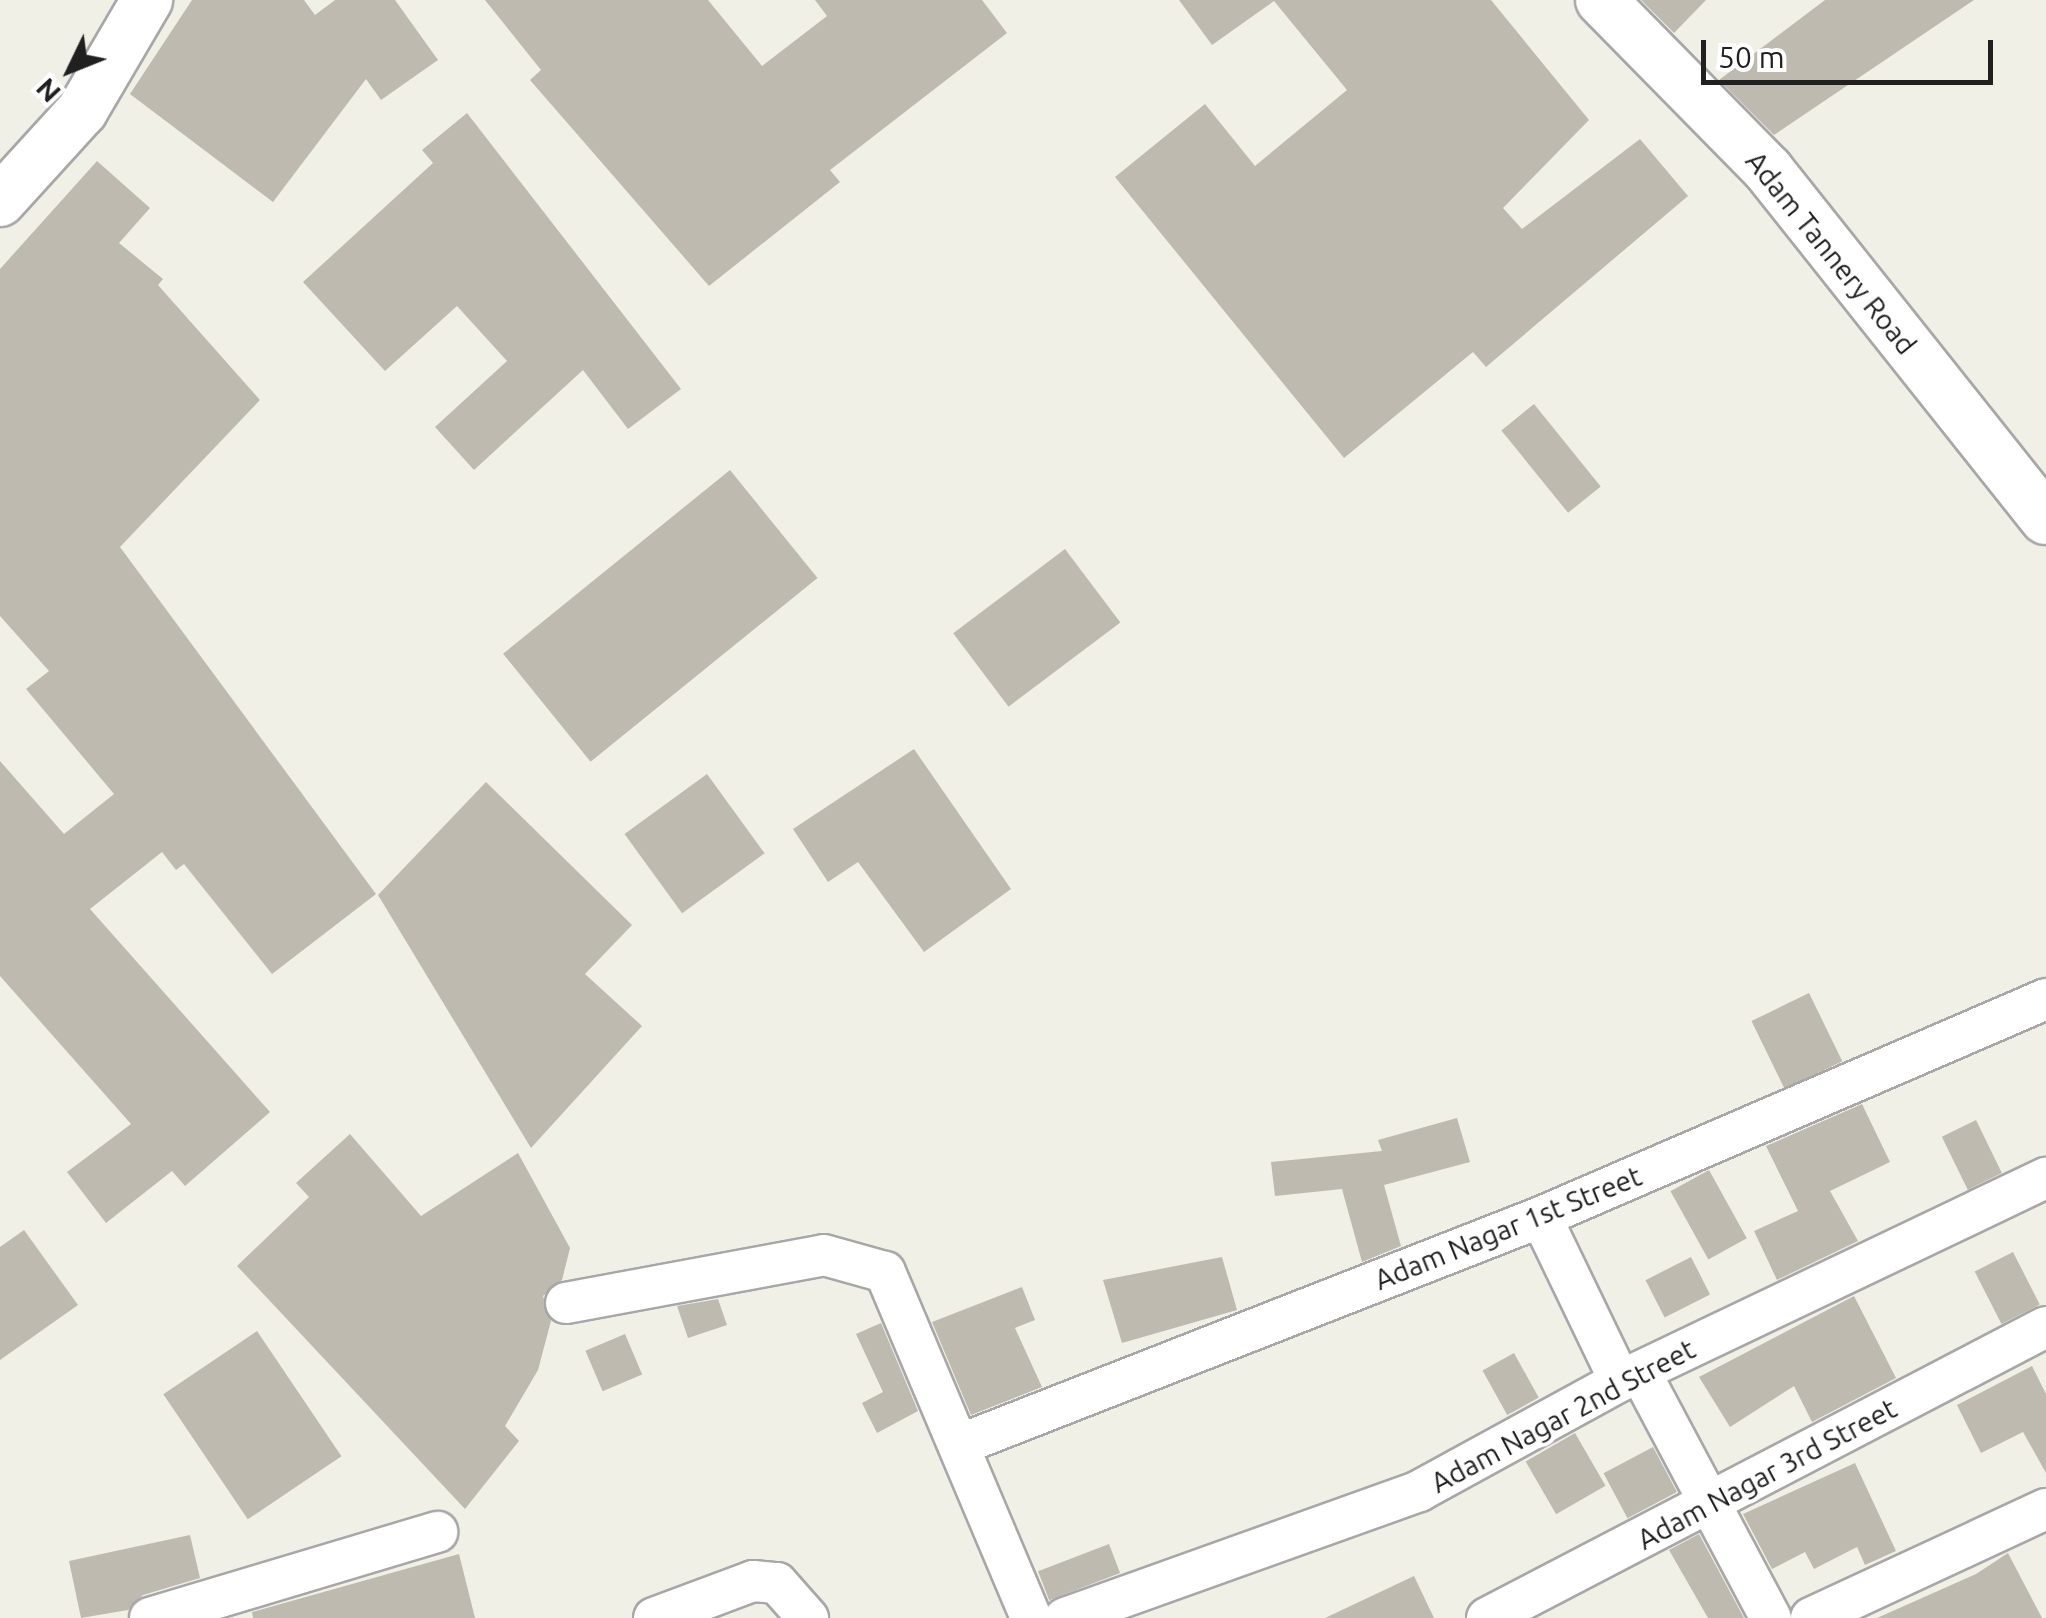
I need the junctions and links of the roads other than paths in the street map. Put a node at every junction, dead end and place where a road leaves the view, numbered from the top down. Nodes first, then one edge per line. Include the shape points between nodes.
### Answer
1 (147, 0) edge
2 (1600, 0) edge
3 (0, 201) edge
4 (2046, 519) edge
5 (2046, 1000) edge
6 (2046, 1178) edge
7 (1541, 1218) junction
8 (566, 1302) dead end
9 (2046, 1326) edge
10 (1630, 1376) junction
11 (964, 1443) junction
12 (1712, 1506) junction
13 (2046, 1510) edge
14 (437, 1532) dead end
15 (150, 1618) edge
16 (654, 1618) edge
17 (808, 1618) edge
18 (1031, 1618) edge
19 (1065, 1618) edge
20 (1487, 1618) edge
21 (1771, 1618) edge
22 (1810, 1618) edge

1 - 3 street via 82,111
2 - 4 street, Adam Tannery Road via 1768,170
5 - 7 street, Adam Nagar 1st Street
6 - 10 street, Adam Nagar 2nd Street
7 - 10 street
7 - 11 street, Adam Nagar 1st Street
8 - 11 street via 824,1255 863,1261 902,1296
9 - 12 street, Adam Nagar 3rd Street
10 - 12 street
10 - 19 street, Adam Nagar 2nd Street via 1420,1491
11 - 18 street
12 - 20 street, Adam Nagar 3rd Street
12 - 21 street
13 - 22 street
14 - 15 street
16 - 17 street via 753,1580 777,1582

